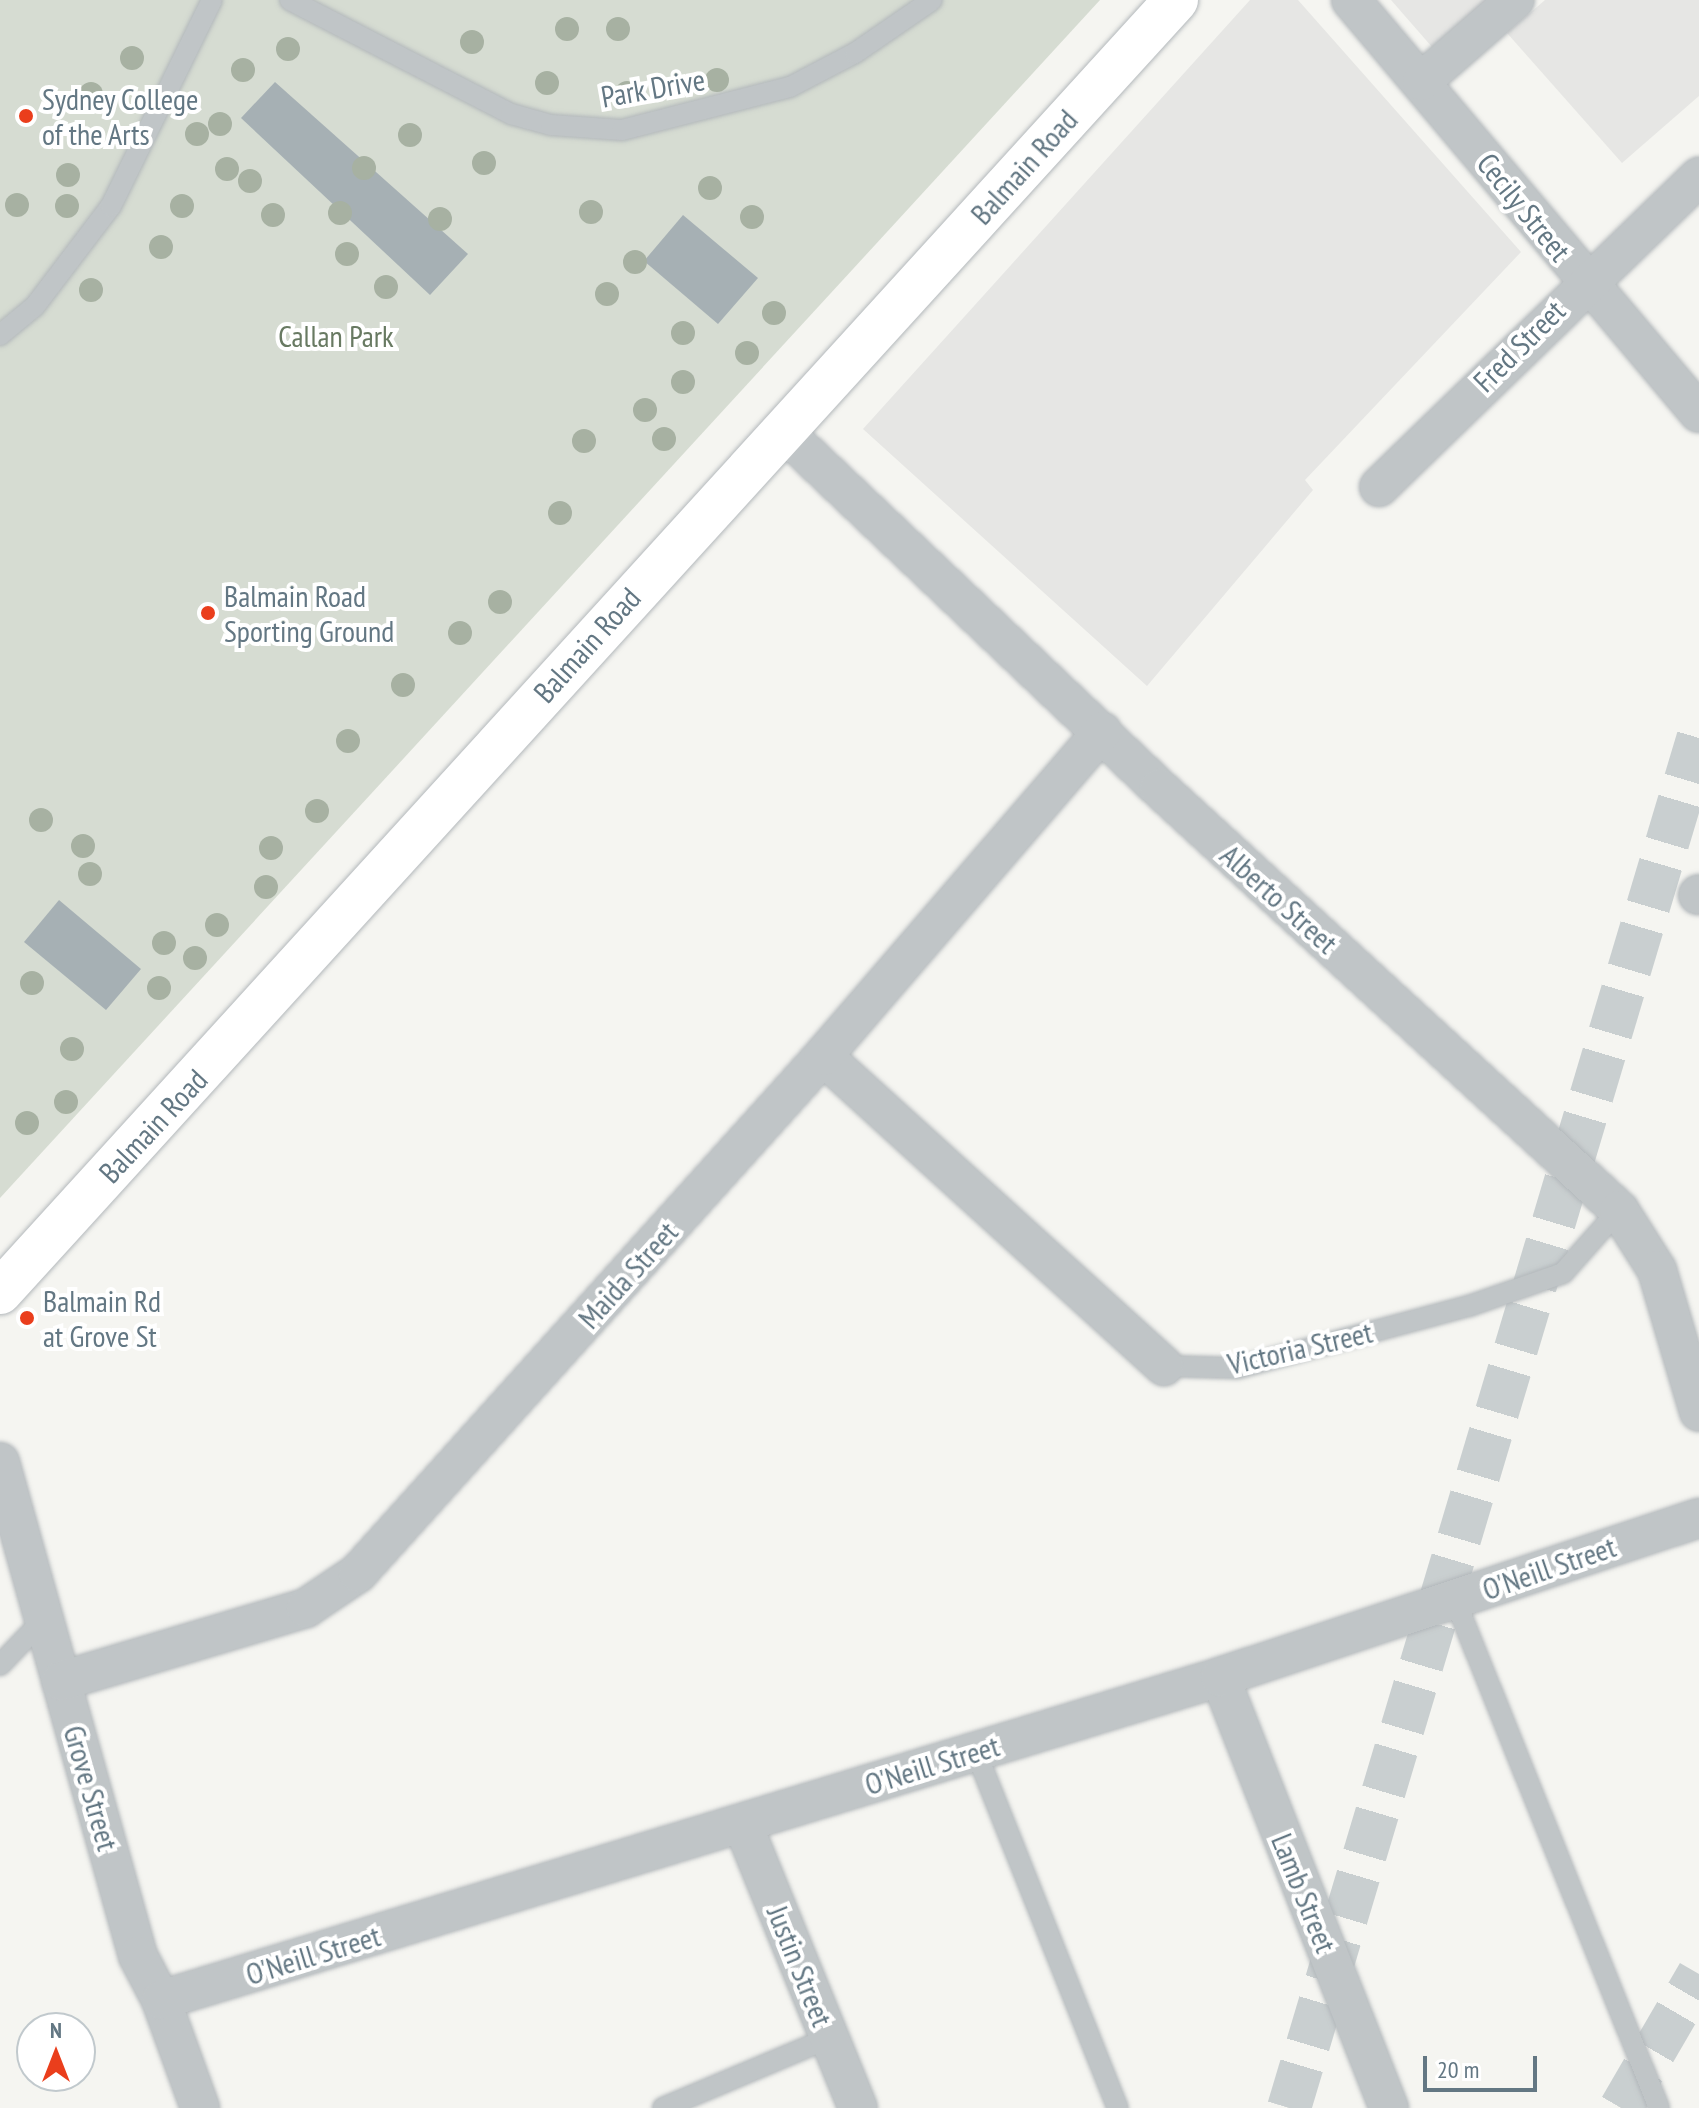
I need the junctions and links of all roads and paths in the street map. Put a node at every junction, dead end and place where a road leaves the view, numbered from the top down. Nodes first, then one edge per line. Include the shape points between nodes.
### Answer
1 (212, 0) edge
2 (290, 0) edge
3 (932, 0) edge
4 (1176, 0) edge
5 (1351, 0) edge
6 (1515, 0) edge
7 (1422, 81) junction
8 (1699, 177) edge
9 (1585, 281) junction
10 (0, 335) edge
11 (1699, 413) edge
12 (784, 432) junction
13 (1379, 487) dead end
14 (1102, 732) junction
15 (823, 1056) junction
16 (1619, 1210) junction
17 (0, 1292) edge
18 (1164, 1366) joint
19 (1699, 1412) edge
20 (0, 1462) edge
21 (1699, 1518) edge
22 (1455, 1600) junction
23 (44, 1619) junction
24 (0, 1665) edge
25 (1220, 1677) junction
26 (61, 1681) junction
27 (976, 1752) junction
28 (743, 1825) junction
29 (161, 2000) junction
30 (829, 2038) junction
31 (200, 2108) edge
32 (663, 2108) edge
33 (858, 2108) edge
34 (1118, 2108) edge
35 (1389, 2108) edge
36 (1659, 2108) edge

1 - 10 lane via 111,206 35,306
2 - 3 lane, Park Drive via 511,114 551,125 622,130 790,87 855,53
4 - 12 main road, Balmain Road
5 - 7 street, Cecily Street
6 - 7 street
7 - 9 street, Cecily Street
8 - 9 street, Fred Street
9 - 11 street, Cecily Street
9 - 13 street, Fred Street
12 - 14 street, Alberto Street
12 - 17 main road, Balmain Road
14 - 15 street, Maida Street
14 - 16 street, Alberto Street
15 - 18 street, Victoria Street
15 - 26 street, Maida Street via 335,1593 306,1608
16 - 18 lane, Victoria Street via 1563,1273 1469,1306 1237,1368
16 - 19 street, Alberto Street via 1657,1270
20 - 23 street, Grove Street
21 - 22 street, O'Neill Street
22 - 25 street, O'Neill Street
22 - 36 lane
23 - 24 lane
23 - 26 street, Grove Street
25 - 27 street, O'Neill Street
25 - 35 street, Lamb Street
26 - 29 street, Grove Street via 138,1956
27 - 28 street, O'Neill Street
27 - 34 lane
28 - 29 street, O'Neill Street
28 - 30 street, Justin Street
29 - 31 street, Grove Street
30 - 32 lane
30 - 33 street, Justin Street

